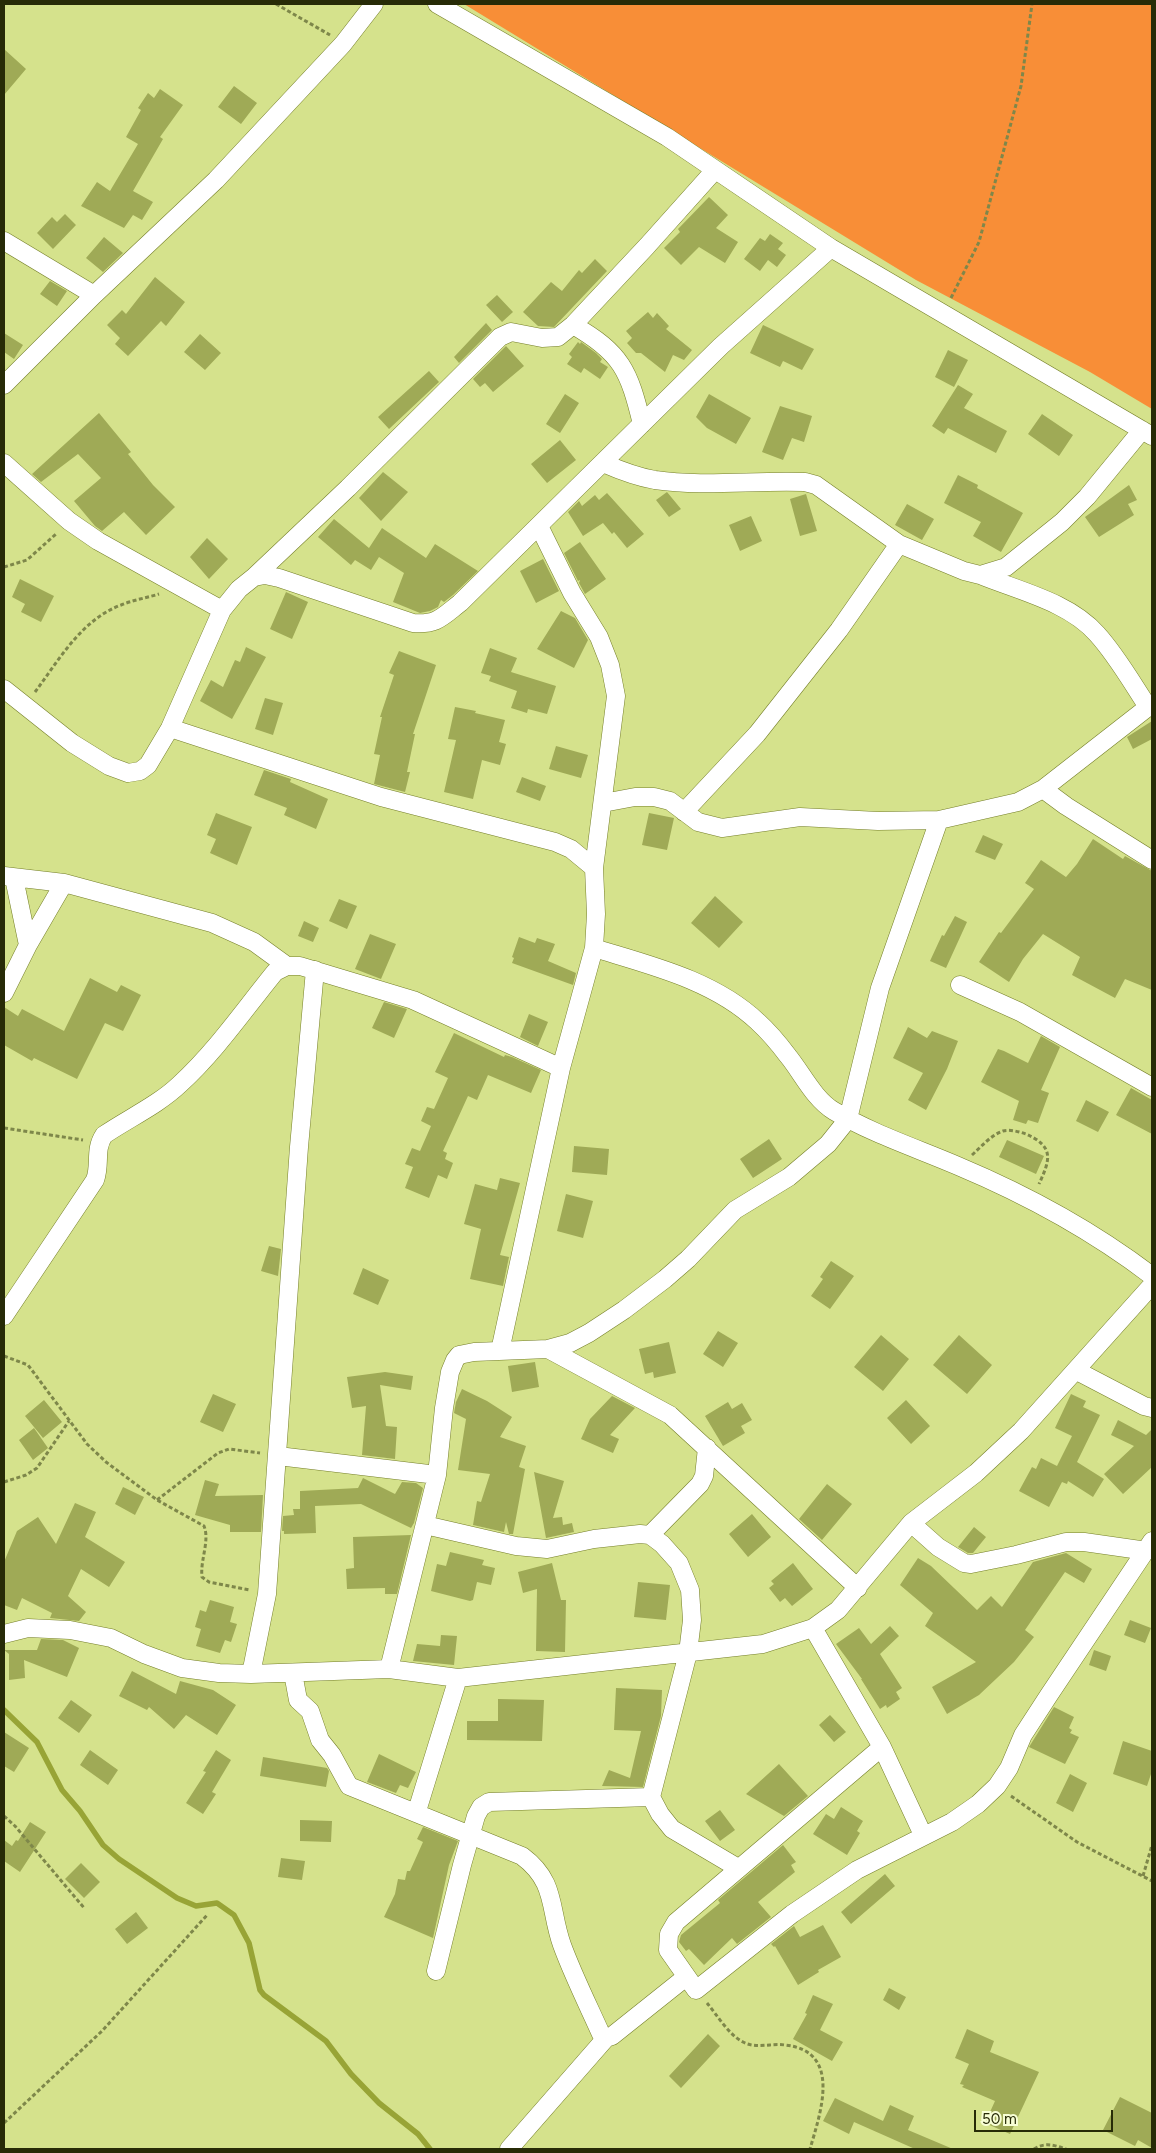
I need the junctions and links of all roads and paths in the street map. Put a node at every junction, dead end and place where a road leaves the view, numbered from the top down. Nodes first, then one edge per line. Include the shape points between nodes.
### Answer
1 (276, 4) edge
2 (374, 4) edge
3 (437, 4) edge
4 (1032, 4) edge
5 (342, 44) junction
6 (715, 170) junction
7 (4, 240) edge
8 (831, 248) junction
9 (94, 295) junction
10 (943, 315) junction
11 (573, 324) junction
12 (4, 385) edge
13 (642, 424) junction
14 (1147, 433) edge
15 (4, 463) edge
16 (603, 463) junction
17 (69, 521) junction
18 (539, 526) junction
19 (899, 544) junction
20 (4, 567) edge
21 (980, 576) junction
22 (254, 577) junction
23 (183, 587) junction
24 (222, 610) junction
25 (4, 688) edge
26 (1150, 706) edge
27 (24, 707) junction
28 (170, 728) junction
29 (1043, 788) junction
30 (603, 803) junction
31 (684, 812) junction
32 (939, 820) junction
33 (1152, 860) edge
34 (594, 868) junction
35 (9, 877) edge
36 (64, 883) junction
37 (28, 945) junction
38 (594, 948) junction
39 (287, 966) junction
40 (314, 970) junction
41 (960, 985) dead end
42 (4, 993) edge
43 (561, 1068) junction
44 (1152, 1087) edge
45 (848, 1119) junction
46 (4, 1128) edge
47 (98, 1143) junction
48 (960, 1167) junction
49 (1032, 1201) junction
50 (1152, 1276) edge
51 (1152, 1285) edge
52 (4, 1316) edge
53 (548, 1349) junction
54 (500, 1351) junction
55 (4, 1356) edge
56 (1077, 1371) junction
57 (1152, 1408) edge
58 (69, 1422) junction
59 (707, 1448) junction
60 (278, 1456) junction
61 (437, 1475) junction
62 (4, 1482) edge
63 (157, 1500) junction
64 (911, 1522) junction
65 (425, 1525) junction
66 (650, 1535) junction
67 (1150, 1546) edge
68 (858, 1588) junction
69 (267, 1594) junction
70 (813, 1628) junction
71 (4, 1634) edge
72 (688, 1653) junction
73 (389, 1670) junction
74 (293, 1673) junction
75 (250, 1674) junction
76 (458, 1678) junction
77 (882, 1747) junction
78 (997, 1786) junction
79 (651, 1797) junction
80 (417, 1811) junction
81 (4, 1816) edge
82 (470, 1834) junction
83 (923, 1835) junction
84 (1152, 1845) edge
85 (738, 1868) junction
86 (1143, 1876) junction
87 (1152, 1881) edge
88 (85, 1909) dead end
89 (208, 1914) dead end
90 (436, 1971) dead end
91 (691, 1984) junction
92 (606, 2038) junction
93 (4, 2122) edge
94 (509, 2149) edge
95 (810, 2149) edge
96 (1034, 2149) edge
97 (1066, 2149) edge

1 - 5 path
2 - 5 street
3 - 6 street via 667,137
4 - 10 path via 1021,86 979,242
5 - 9 street via 216,180
6 - 8 street
6 - 11 street
7 - 9 street
8 - 10 street
8 - 13 street via 721,346
9 - 12 street
10 - 14 street
11 - 13 street via 612,352 627,372
11 - 22 street via 551,339 511,332 500,337
13 - 16 street
14 - 21 street via 1062,522 1006,567
15 - 17 street
16 - 18 street
16 - 19 street via 622,471 689,483 805,482 816,485
17 - 20 path via 28,560
17 - 23 street via 98,541
18 - 22 street via 460,603 428,624 413,623 279,578
18 - 30 street via 572,593 599,637 610,665 616,696
19 - 21 street
19 - 31 street via 839,630 757,734
21 - 26 street via 1077,617 1097,634
22 - 24 street
23 - 24 street
23 - 27 path via 120,605 101,615 83,629
24 - 28 street
25 - 27 street
26 - 29 street
27 - 28 street via 72,743 109,766 128,773 140,771 148,765
28 - 34 street via 381,797 555,842 571,849
29 - 32 street via 1018,802
29 - 33 street via 1079,815
30 - 31 street via 654,797 670,802
30 - 34 street
31 - 32 street via 698,822 722,828 800,817
32 - 45 street via 880,988
34 - 38 street
35 - 36 street
35 - 37 street
36 - 37 street
36 - 39 street via 212,922 254,942
37 - 42 street
38 - 43 street
38 - 45 street via 697,983 737,1004 758,1022 831,1109
39 - 40 street
39 - 47 street via 275,972 180,1085 104,1135
40 - 43 street via 413,1000
40 - 60 street
41 - 44 street via 1020,1012
43 - 54 street
45 - 48 street
45 - 53 street via 809,1161 735,1210 665,1279 589,1333 570,1344
46 - 47 path
47 - 52 street via 95,1180
48 - 49 street
48 - 49 path via 986,1142 1006,1130 1036,1139 1048,1153 1048,1163
49 - 50 street via 1124,1254
51 - 56 street
53 - 54 street
53 - 59 street via 670,1415
54 - 61 street via 464,1353 455,1360 444,1408
55 - 58 path via 28,1365
56 - 57 street
56 - 64 street via 1021,1432 976,1473
58 - 62 path via 37,1468
58 - 63 path via 106,1462
59 - 66 street via 700,1484
59 - 68 street
60 - 61 street
60 - 63 path via 240,1450 218,1453
60 - 69 street
61 - 65 street
63 - 69 path via 204,1526 202,1577 208,1582
64 - 67 street via 938,1547 971,1564 1066,1542
64 - 68 street
65 - 66 street via 516,1546 547,1549 594,1539
65 - 73 street
66 - 72 street via 679,1563 690,1590 692,1620
67 - 78 street via 1023,1735 1009,1768
68 - 70 street via 838,1610
69 - 75 street
70 - 72 street via 763,1644
70 - 77 street
71 - 75 street via 28,1628 70,1630 111,1638 182,1668
72 - 76 street
72 - 79 street
73 - 74 street
73 - 76 street
74 - 75 street
74 - 80 street via 298,1700 310,1711 320,1740 350,1786
76 - 80 street
77 - 83 street
77 - 85 street
78 - 83 street via 952,1822
78 - 86 path via 1077,1842
79 - 82 street via 489,1802 476,1816
79 - 85 street via 672,1829
80 - 82 street
81 - 88 path
82 - 90 street
82 - 92 street via 522,1856 536,1866 546,1882 562,1944 601,2034
83 - 91 street via 856,1870
84 - 86 path
85 - 91 street via 676,1922 669,1934 668,1950
86 - 87 path
89 - 93 path via 102,2031
91 - 92 street
91 - 95 path via 742,2042 753,2046 785,2044 798,2048 821,2067 824,2090
92 - 94 street
96 - 97 path via 1042,2144

